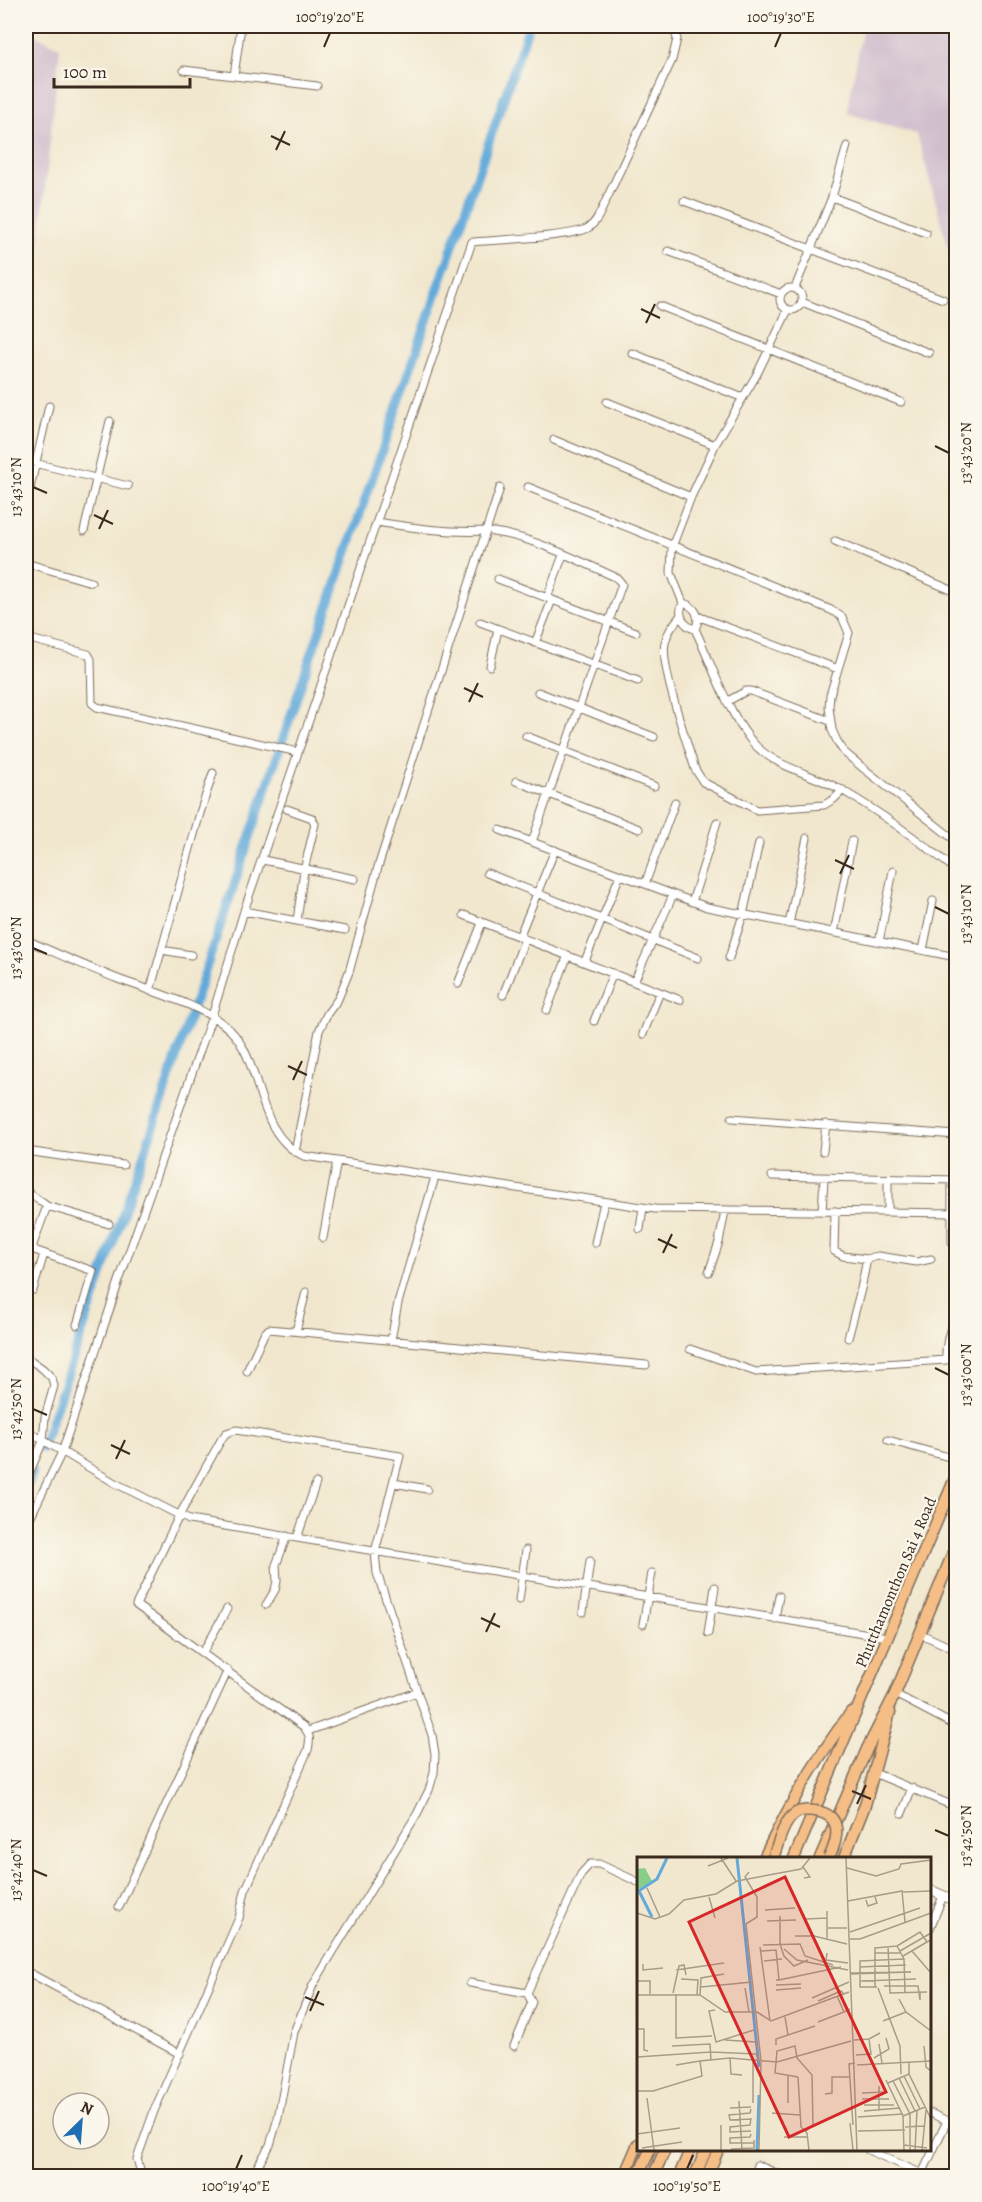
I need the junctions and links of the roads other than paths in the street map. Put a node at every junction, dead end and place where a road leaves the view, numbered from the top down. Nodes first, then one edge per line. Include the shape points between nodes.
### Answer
1 (241, 26) edge
2 (674, 26) edge
3 (183, 70) dead end
4 (234, 76) junction
5 (317, 86) dead end
6 (847, 146) dead end
7 (832, 197) junction
8 (684, 201) dead end
9 (926, 233) dead end
10 (668, 250) dead end
11 (811, 250) junction
12 (795, 288) junction
13 (781, 294) junction
14 (944, 299) dead end
15 (802, 302) junction
16 (660, 306) dead end
17 (788, 310) junction
18 (770, 349) junction
19 (632, 353) dead end
20 (929, 354) dead end
21 (743, 398) junction
22 (607, 402) dead end
23 (902, 402) dead end
24 (49, 406) dead end
25 (110, 421) dead end
26 (554, 440) dead end
27 (715, 445) junction
28 (26, 461) edge
29 (35, 464) junction
30 (96, 478) junction
31 (128, 486) dead end
32 (500, 488) dead end
33 (528, 488) dead end
34 (691, 497) junction
35 (26, 505) edge
36 (377, 522) junction
37 (84, 531) dead end
38 (489, 531) junction
39 (835, 541) dead end
40 (672, 547) junction
41 (563, 555) junction
42 (26, 563) edge
43 (498, 579) dead end
44 (92, 582) dead end
45 (957, 592) edge
46 (549, 599) junction
47 (683, 603) junction
48 (681, 615) junction
49 (697, 616) junction
50 (480, 622) dead end
51 (608, 622) junction
52 (498, 629) junction
53 (695, 629) junction
54 (636, 632) dead end
55 (26, 639) edge
56 (535, 643) junction
57 (592, 665) junction
58 (490, 666) dead end
59 (838, 669) junction
60 (638, 681) dead end
61 (538, 692) dead end
62 (728, 701) junction
63 (578, 707) junction
64 (830, 721) junction
65 (526, 736) dead end
66 (654, 738) dead end
67 (564, 751) junction
68 (298, 752) junction
69 (213, 773) dead end
70 (516, 781) dead end
71 (654, 786) dead end
72 (843, 790) junction
73 (549, 793) junction
74 (675, 802) dead end
75 (287, 809) dead end
76 (717, 822) dead end
77 (639, 829) dead end
78 (500, 830) dead end
79 (807, 838) dead end
80 (852, 841) dead end
81 (957, 841) edge
82 (532, 842) junction
83 (759, 843) dead end
84 (555, 850) junction
85 (262, 860) junction
86 (304, 870) junction
87 (957, 870) edge
88 (892, 871) dead end
89 (487, 873) dead end
90 (620, 875) junction
91 (355, 879) dead end
92 (645, 884) junction
93 (537, 894) junction
94 (673, 895) junction
95 (933, 901) dead end
96 (692, 902) junction
97 (244, 911) junction
98 (464, 915) dead end
99 (743, 915) junction
100 (602, 919) junction
101 (297, 921) junction
102 (482, 923) junction
103 (789, 924) junction
104 (345, 930) dead end
105 (834, 933) junction
106 (522, 938) junction
107 (653, 939) junction
108 (26, 940) edge
109 (879, 942) junction
110 (162, 950) junction
111 (922, 950) junction
112 (190, 955) dead end
113 (568, 955) junction
114 (957, 957) edge
115 (698, 958) dead end
116 (729, 958) dead end
117 (585, 961) junction
118 (613, 973) junction
119 (634, 982) junction
120 (458, 984) dead end
121 (150, 991) junction
122 (660, 992) junction
123 (503, 995) dead end
124 (680, 1000) dead end
125 (547, 1010) dead end
126 (212, 1016) junction
127 (594, 1021) dead end
128 (643, 1034) dead end
129 (732, 1118) dead end
130 (826, 1124) junction
131 (957, 1135) edge
132 (26, 1151) edge
133 (823, 1151) dead end
134 (295, 1152) junction
135 (337, 1161) junction
136 (123, 1165) dead end
137 (772, 1176) dead end
138 (435, 1177) junction
139 (824, 1179) junction
140 (888, 1179) junction
141 (954, 1180) edge
142 (26, 1191) edge
143 (604, 1202) junction
144 (47, 1206) junction
145 (644, 1208) junction
146 (725, 1211) junction
147 (822, 1211) junction
148 (836, 1211) junction
149 (888, 1212) junction
150 (954, 1213) edge
151 (109, 1224) dead end
152 (640, 1228) dead end
153 (323, 1238) dead end
154 (595, 1243) dead end
155 (957, 1246) edge
156 (28, 1248) edge
157 (44, 1254) junction
158 (867, 1259) junction
159 (931, 1259) dead end
160 (709, 1272) dead end
161 (33, 1290) dead end
162 (306, 1292) dead end
163 (957, 1311) edge
164 (76, 1325) dead end
165 (296, 1331) junction
166 (848, 1338) dead end
167 (391, 1340) junction
168 (690, 1349) dead end
169 (26, 1357) edge
170 (957, 1358) edge
171 (946, 1360) junction
172 (646, 1365) dead end
173 (247, 1371) dead end
174 (26, 1430) edge
175 (888, 1440) dead end
176 (43, 1441) junction
177 (58, 1450) junction
178 (957, 1459) edge
179 (957, 1476) edge
180 (26, 1481) edge
181 (316, 1483) dead end
182 (394, 1483) junction
183 (428, 1489) dead end
184 (179, 1516) junction
185 (26, 1526) edge
186 (287, 1536) junction
187 (297, 1538) junction
188 (957, 1546) edge
189 (526, 1550) dead end
190 (375, 1552) junction
191 (590, 1561) dead end
192 (952, 1570) edge
193 (652, 1573) dead end
194 (522, 1577) junction
195 (586, 1587) junction
196 (715, 1587) dead end
197 (779, 1596) dead end
198 (648, 1597) junction
199 (519, 1600) dead end
200 (266, 1605) dead end
201 (712, 1608) junction
202 (227, 1609) dead end
203 (583, 1612) dead end
204 (775, 1619) junction
205 (643, 1624) dead end
206 (708, 1633) dead end
207 (919, 1633) junction
208 (887, 1637) junction
209 (957, 1650) edge
210 (203, 1652) junction
211 (228, 1670) junction
212 (417, 1692) junction
213 (893, 1697) junction
214 (861, 1699) junction
215 (957, 1726) edge
216 (308, 1731) junction
217 (874, 1773) junction
218 (912, 1788) junction
219 (957, 1807) edge
220 (902, 1813) dead end
221 (765, 1857) edge
222 (772, 1857) edge
223 (794, 1857) edge
224 (820, 1857) edge
225 (829, 1857) edge
226 (846, 1857) edge
227 (637, 1881) edge
228 (931, 1890) edge
229 (943, 1896) junction
230 (957, 1901) edge
231 (119, 1907) dead end
232 (931, 1926) edge
233 (26, 1971) edge
234 (470, 1983) dead end
235 (527, 1993) junction
236 (514, 2046) dead end
237 (180, 2054) junction
238 (931, 2113) edge
239 (947, 2121) junction
240 (957, 2125) edge
241 (637, 2148) edge
242 (650, 2151) edge
243 (665, 2151) edge
244 (690, 2151) edge
245 (706, 2151) edge
246 (718, 2151) edge
247 (870, 2151) edge
248 (757, 2165) dead end
249 (142, 2176) edge
250 (252, 2176) edge
251 (624, 2176) edge
252 (638, 2176) edge
253 (653, 2176) edge
254 (679, 2176) edge
255 (694, 2176) edge
256 (707, 2176) edge
257 (783, 2176) edge
258 (923, 2176) edge

1 - 4 street
2 - 36 street via 677,39 672,60 589,228 472,243
3 - 4 street
4 - 5 street
6 - 7 street
7 - 9 street
7 - 11 street
8 - 11 street
10 - 13 street
11 - 12 street
11 - 14 street
12 - 13 street
12 - 15 street
13 - 17 street via 780,304
15 - 17 street via 797,309
15 - 20 street
16 - 18 street
17 - 18 street
18 - 21 street
18 - 23 street
19 - 21 street
21 - 27 street
22 - 27 street
24 - 29 street
25 - 30 street
26 - 34 street
27 - 34 street
28 - 29 street
29 - 30 street
29 - 35 street
30 - 31 street
30 - 37 street
32 - 38 street
33 - 40 street
34 - 40 street
36 - 38 street via 426,530
36 - 68 street
38 - 41 street
38 - 134 street via 378,867 349,972 319,1031
39 - 45 street
40 - 47 street via 671,573
40 - 59 street via 842,617 849,633
41 - 46 street
41 - 51 street via 620,580 620,594
42 - 44 street
43 - 46 street
46 - 51 street
46 - 56 street
47 - 48 street
47 - 49 street via 691,606
48 - 53 street
48 - 72 street via 665,640 664,661 700,779 757,810 824,805
49 - 53 street
49 - 59 street
50 - 52 street
51 - 54 street
51 - 57 street
52 - 56 street
52 - 58 street
53 - 62 street
55 - 68 street via 88,654 90,695 97,707
56 - 57 street
57 - 60 street
57 - 63 street
59 - 64 street via 830,695
61 - 63 street
62 - 64 street via 751,691
62 - 72 street via 746,733 765,754
63 - 66 street
63 - 67 street
64 - 81 street via 844,752
65 - 67 street
67 - 71 street
67 - 73 street
68 - 85 street
69 - 110 street
70 - 73 street
72 - 87 street
73 - 77 street
73 - 82 street
74 - 92 street
75 - 86 street via 312,818 315,824
76 - 96 street
78 - 82 street
79 - 103 street
80 - 105 street
82 - 84 street
83 - 99 street
84 - 90 street
84 - 93 street
85 - 86 street
85 - 97 street
86 - 91 street
86 - 101 street
88 - 109 street
89 - 93 street
90 - 92 street
90 - 100 street
92 - 94 street
93 - 100 street
93 - 106 street
94 - 96 street
94 - 107 street
95 - 111 street
96 - 99 street
97 - 101 street
97 - 126 street
98 - 102 street
99 - 103 street
99 - 116 street
100 - 107 street
100 - 117 street
101 - 104 street
102 - 106 street
102 - 120 street
103 - 105 street
105 - 109 street
106 - 113 street
106 - 123 street
107 - 115 street
107 - 119 street
108 - 121 street
109 - 111 street
110 - 112 street
110 - 121 street
111 - 114 street
113 - 117 street
113 - 125 street
117 - 118 street
118 - 119 street
118 - 127 street
119 - 122 street
121 - 126 street
122 - 124 street
122 - 128 street
126 - 134 street via 237,1038 272,1125
126 - 177 street
129 - 130 street
130 - 131 street
130 - 133 street
132 - 136 street
134 - 135 street
135 - 138 street
135 - 153 street
137 - 139 street
138 - 143 street
138 - 167 street
139 - 140 street
139 - 147 street
140 - 141 street
140 - 149 street
141 - 150 street
142 - 144 street
143 - 145 street
143 - 154 street
144 - 151 street
144 - 156 street
145 - 146 street
145 - 152 street
146 - 147 street
146 - 160 street
147 - 148 street
148 - 149 street
148 - 158 street via 834,1251
149 - 150 street
150 - 155 street via 952,1242
156 - 157 street
157 - 161 street
157 - 164 street via 93,1271
158 - 159 street
158 - 166 street
162 - 165 street
163 - 171 street via 946,1342
165 - 167 street
165 - 173 street via 266,1330
167 - 172 street
168 - 171 street via 756,1372
169 - 176 street via 52,1378 54,1386
170 - 171 street
174 - 176 street
175 - 178 street
176 - 177 street
176 - 180 street
177 - 184 street
177 - 185 street
179 - 208 main road, Phutthamonthon Sai 4 Road
181 - 187 street
182 - 183 street
182 - 184 street via 400,1456 230,1431 221,1440
182 - 190 street
184 - 186 street
184 - 210 street via 136,1605
186 - 187 street
186 - 200 street via 276,1565 275,1590
187 - 190 street
188 - 192 main road
189 - 194 street
190 - 194 street
190 - 212 street via 377,1573
191 - 195 street
192 - 207 main road
193 - 198 street
194 - 195 street
194 - 199 street
195 - 198 street
195 - 203 street
196 - 201 street
197 - 204 street
198 - 201 street
198 - 205 street
201 - 204 street
201 - 206 street
202 - 210 street
204 - 208 street
207 - 209 street
207 - 213 main road
208 - 214 main road, Phutthamonthon Sai 4 Road
210 - 211 street
211 - 216 street
211 - 231 street
212 - 216 street
212 - 250 street via 435,1754 429,1790 313,1985 294,2032 270,2145
213 - 215 street
213 - 217 main road
213 - 224 main road
214 - 221 main road, Phutthamonthon Sai 4 Road via 810,1773 779,1825
214 - 223 main road, Phutthamonthon Sai 4 Road
216 - 237 street via 308,1750 245,1891 239,1918
217 - 218 street
217 - 226 main road
218 - 219 street
218 - 220 street
222 - 225 main road, bridge via 788,1822 797,1812 810,1810 832,1818 836,1826 838,1834
227 - 235 street via 599,1864 584,1869
228 - 229 street
229 - 230 street
229 - 232 street
233 - 237 street
234 - 235 street
235 - 236 street via 532,2002
237 - 249 street via 137,2159
238 - 239 street
239 - 240 street
239 - 258 street
241 - 251 main road
242 - 252 main road
243 - 253 main road
244 - 254 main road
245 - 255 main road
246 - 256 main road
247 - 258 street
248 - 257 street

